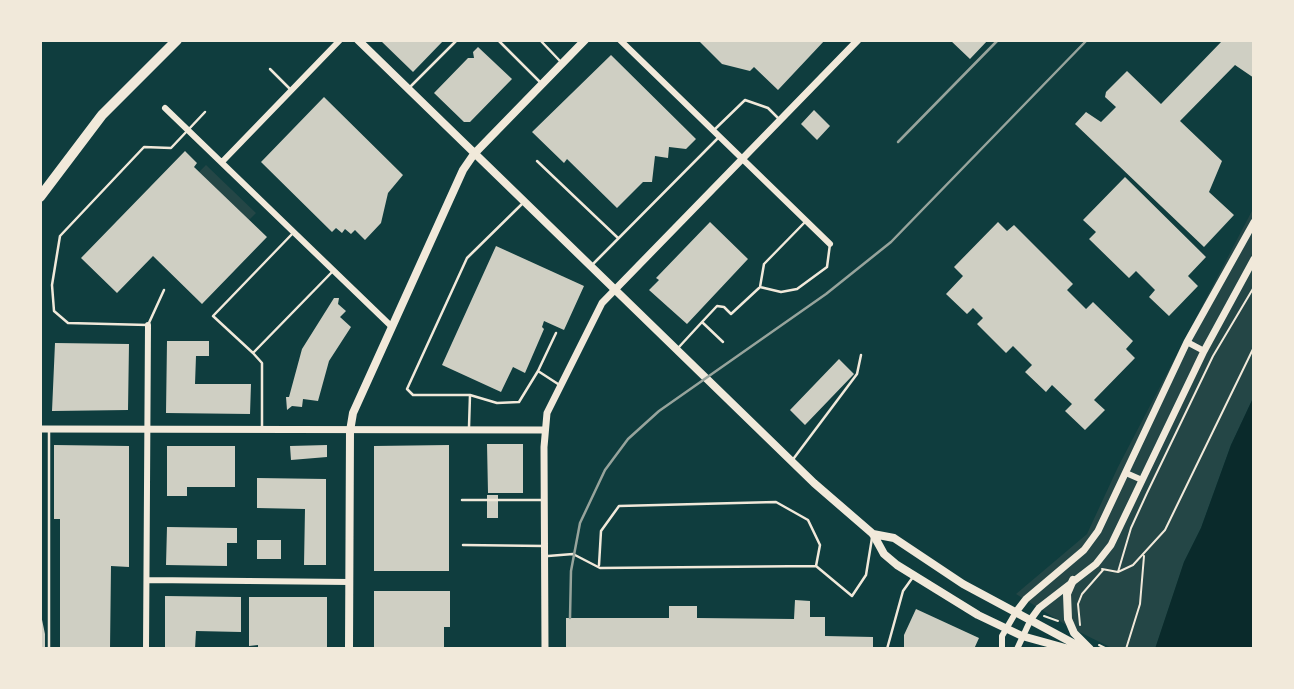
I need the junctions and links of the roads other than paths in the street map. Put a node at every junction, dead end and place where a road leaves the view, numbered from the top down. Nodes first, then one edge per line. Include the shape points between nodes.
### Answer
1 (177, 40) edge
2 (340, 40) edge
3 (358, 40) edge
4 (457, 40) edge
5 (498, 40) edge
6 (540, 40) edge
7 (585, 40) edge
8 (620, 40) edge
9 (858, 40) edge
10 (562, 63) junction
11 (270, 69) dead end
12 (542, 84) junction
13 (408, 89) junction
14 (291, 90) junction
15 (165, 108) dead end
16 (205, 111) dead end
17 (780, 121) junction
18 (187, 130) junction
19 (713, 131) junction
20 (719, 137) junction
21 (474, 153) junction
22 (743, 160) junction
23 (537, 161) dead end
24 (222, 162) junction
25 (40, 197) edge
26 (524, 201) junction
27 (806, 220) junction
28 (1254, 222) edge
29 (294, 232) junction
30 (618, 238) junction
31 (830, 244) joint
32 (1254, 259) edge
33 (590, 266) junction
34 (334, 270) junction
35 (760, 287) junction
36 (615, 289) junction
37 (164, 290) dead end
38 (702, 322) junction
39 (148, 325) junction
40 (391, 326) junction
41 (556, 333) dead end
42 (723, 342) dead end
43 (1187, 342) junction
44 (677, 349) junction
45 (1204, 351) junction
46 (253, 353) junction
47 (861, 355) dead end
48 (538, 371) junction
49 (561, 386) junction
50 (470, 395) junction
51 (45, 429) edge
52 (148, 430) junction
53 (469, 430) junction
54 (545, 430) junction
55 (262, 431) junction
56 (350, 431) junction
57 (792, 461) junction
58 (1126, 473) junction
59 (1142, 480) junction
60 (462, 500) dead end
61 (544, 500) junction
62 (873, 534) junction
63 (463, 545) dead end
64 (544, 545) junction
65 (544, 556) junction
66 (816, 566) junction
67 (599, 567) junction
68 (914, 577) junction
69 (146, 580) junction
70 (1073, 580) junction
71 (350, 582) junction
72 (1016, 612) junction
73 (1031, 620) junction
74 (1006, 629) junction
75 (1022, 636) junction
76 (49, 649) edge
77 (146, 649) edge
78 (349, 649) edge
79 (545, 649) edge
80 (887, 649) edge
81 (1002, 649) edge
82 (1017, 649) edge
83 (1069, 649) edge
84 (1084, 649) edge
85 (1090, 649) edge

1 - 25 highway via 102,115
2 - 14 street
3 - 13 main road
4 - 13 lane
5 - 12 lane
6 - 10 lane
7 - 10 main road
8 - 19 street
9 - 17 street
10 - 12 main road
11 - 14 lane
12 - 21 main road
13 - 21 main road
14 - 24 street
15 - 18 street
16 - 18 lane
17 - 19 lane via 768,108 745,100
17 - 22 street
18 - 24 street
18 - 39 lane via 171,149 144,147 60,236 52,285 54,311 68,323
19 - 20 street
20 - 22 street
20 - 30 lane
21 - 26 main road
21 - 40 main road
22 - 27 street
22 - 36 street
23 - 30 lane
24 - 29 street
26 - 33 main road
26 - 50 lane via 467,258 407,389 413,395
27 - 31 street
27 - 35 lane via 764,264
28 - 43 street
29 - 34 street
29 - 46 lane via 213,316
30 - 33 lane
31 - 35 lane via 827,267 797,289 781,292
32 - 45 street
33 - 36 main road
34 - 40 street
34 - 46 lane
35 - 38 lane via 731,314 717,306
36 - 44 main road
36 - 49 street via 602,303
37 - 39 lane
38 - 42 lane
38 - 44 lane
39 - 52 street
40 - 56 main road
41 - 48 lane
43 - 45 street
43 - 58 street
44 - 57 main road
45 - 59 street
46 - 55 lane via 262,363
47 - 57 lane via 857,374
48 - 49 lane
48 - 50 lane via 519,402 498,403
49 - 54 street via 547,413
50 - 53 lane
51 - 52 street
51 - 76 lane
52 - 55 street
52 - 69 street
53 - 54 street
53 - 56 street
54 - 61 street
55 - 56 street
56 - 71 main road
57 - 62 main road
58 - 59 street
58 - 72 street via 1084,550 1026,598
59 - 70 street via 1111,545 1096,564
60 - 61 lane
61 - 64 street
62 - 66 lane via 866,575 852,596
62 - 68 main road via 884,554
62 - 72 main road via 894,538 963,584
63 - 64 lane
64 - 65 street
65 - 67 lane via 573,554
65 - 79 street
66 - 67 lane
66 - 67 lane via 820,545 808,520 776,502 619,506 601,531
68 - 74 main road
68 - 80 lane via 903,591
69 - 71 street
69 - 77 street
70 - 73 street
70 - 85 main road via 1067,594 1068,619
71 - 78 main road
72 - 73 main road
72 - 74 street
73 - 75 street
73 - 84 main road
74 - 75 main road
74 - 81 street
75 - 82 street
75 - 83 main road

